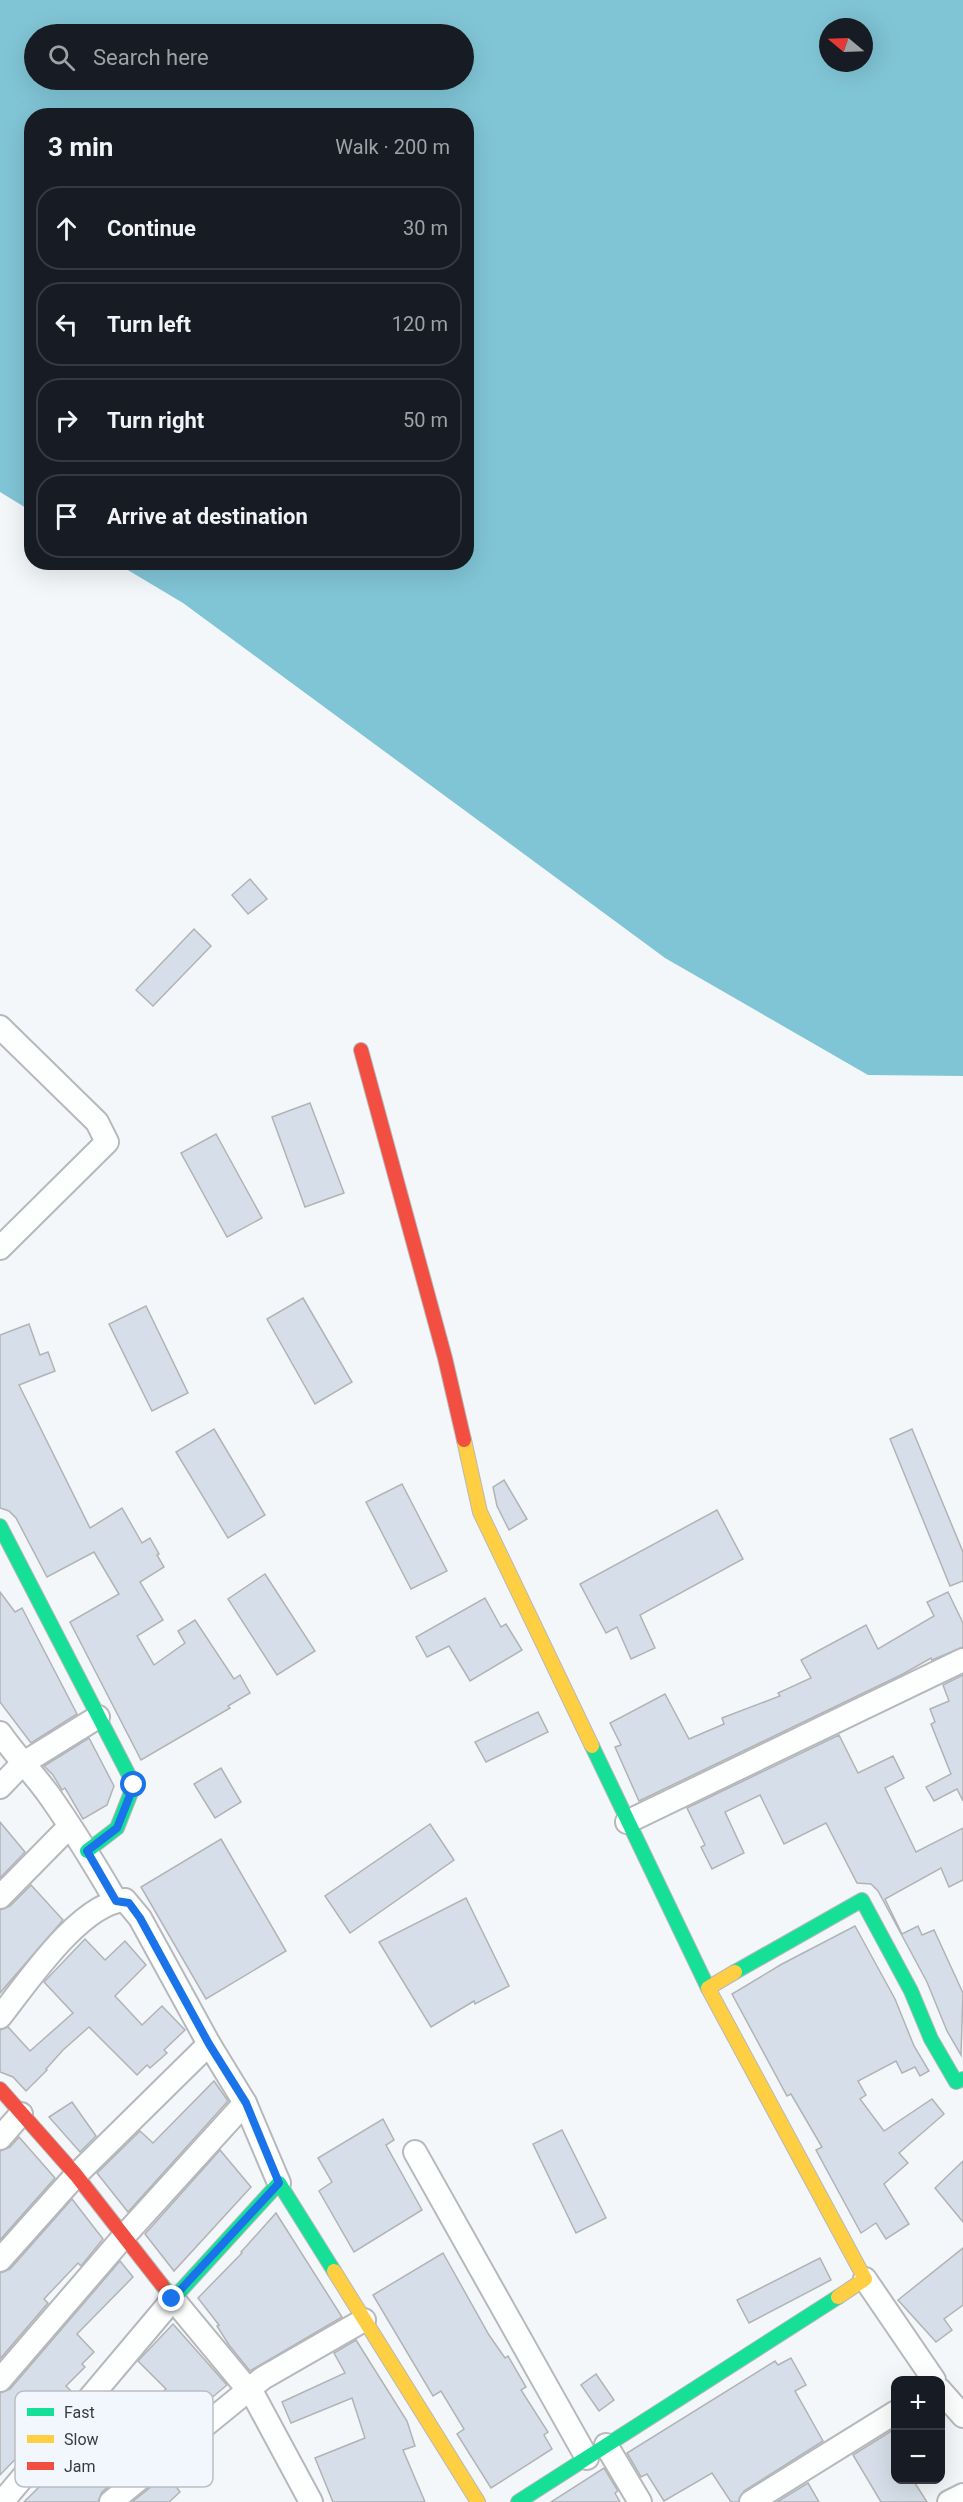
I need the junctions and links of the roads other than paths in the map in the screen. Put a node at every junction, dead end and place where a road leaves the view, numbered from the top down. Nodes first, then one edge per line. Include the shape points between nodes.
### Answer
1 (0, 1027) edge
2 (361, 1050) dead end
3 (0, 1248) edge
4 (0, 1526) edge
5 (963, 1660) edge
6 (98, 1717) junction
7 (0, 1733) edge
8 (22, 1764) junction
9 (0, 1787) edge
10 (627, 1822) junction
11 (69, 1827) junction
12 (87, 1851) junction
13 (0, 1897) edge
14 (116, 1901) junction
15 (708, 1988) junction
16 (0, 2017) edge
17 (209, 2044) junction
18 (961, 2083) edge
19 (0, 2089) edge
20 (246, 2103) junction
21 (21, 2114) junction
22 (0, 2138) edge
23 (415, 2152) dead end
24 (76, 2175) junction
25 (279, 2183) junction
26 (125, 2235) junction
27 (0, 2260) edge
28 (865, 2279) junction
29 (172, 2299) junction
30 (364, 2320) junction
31 (931, 2376) edge
32 (0, 2380) edge
33 (95, 2391) edge
34 (249, 2391) junction
35 (945, 2396) edge
36 (891, 2415) edge
37 (963, 2416) edge
38 (213, 2420) edge
39 (606, 2445) junction
40 (587, 2458) junction
41 (15, 2486) edge
42 (130, 2487) edge
43 (963, 2494) edge
44 (2, 2502) edge
45 (111, 2502) edge
46 (311, 2502) edge
47 (477, 2502) edge
48 (518, 2502) edge
49 (640, 2502) edge
50 (751, 2502) edge
51 (949, 2502) edge

1 - 3 street via 97,1122 107,1142
2 - 10 street via 445,1358 480,1512
4 - 6 street
5 - 10 street
6 - 8 street
6 - 12 street via 134,1785 117,1828
7 - 8 street
8 - 9 street
8 - 11 street
10 - 15 street
11 - 12 street
11 - 13 street
12 - 14 street
14 - 16 street via 105,1904 63,1939
14 - 17 street via 129,1903 140,1918
15 - 18 street via 862,1900 911,1991 931,2039
15 - 28 street
17 - 20 street
17 - 24 street
19 - 21 street
20 - 25 street
20 - 26 street
21 - 22 street
21 - 24 street
23 - 40 street
24 - 26 street
24 - 27 street
25 - 29 street
25 - 30 street
26 - 29 street
26 - 32 street
28 - 31 street
28 - 39 street
29 - 33 street
29 - 34 street
30 - 34 street via 263,2378
30 - 47 street
34 - 38 street
34 - 46 street
35 - 37 street
36 - 50 street
39 - 40 street
39 - 49 street
40 - 48 street
41 - 44 street
42 - 45 street
43 - 51 street

